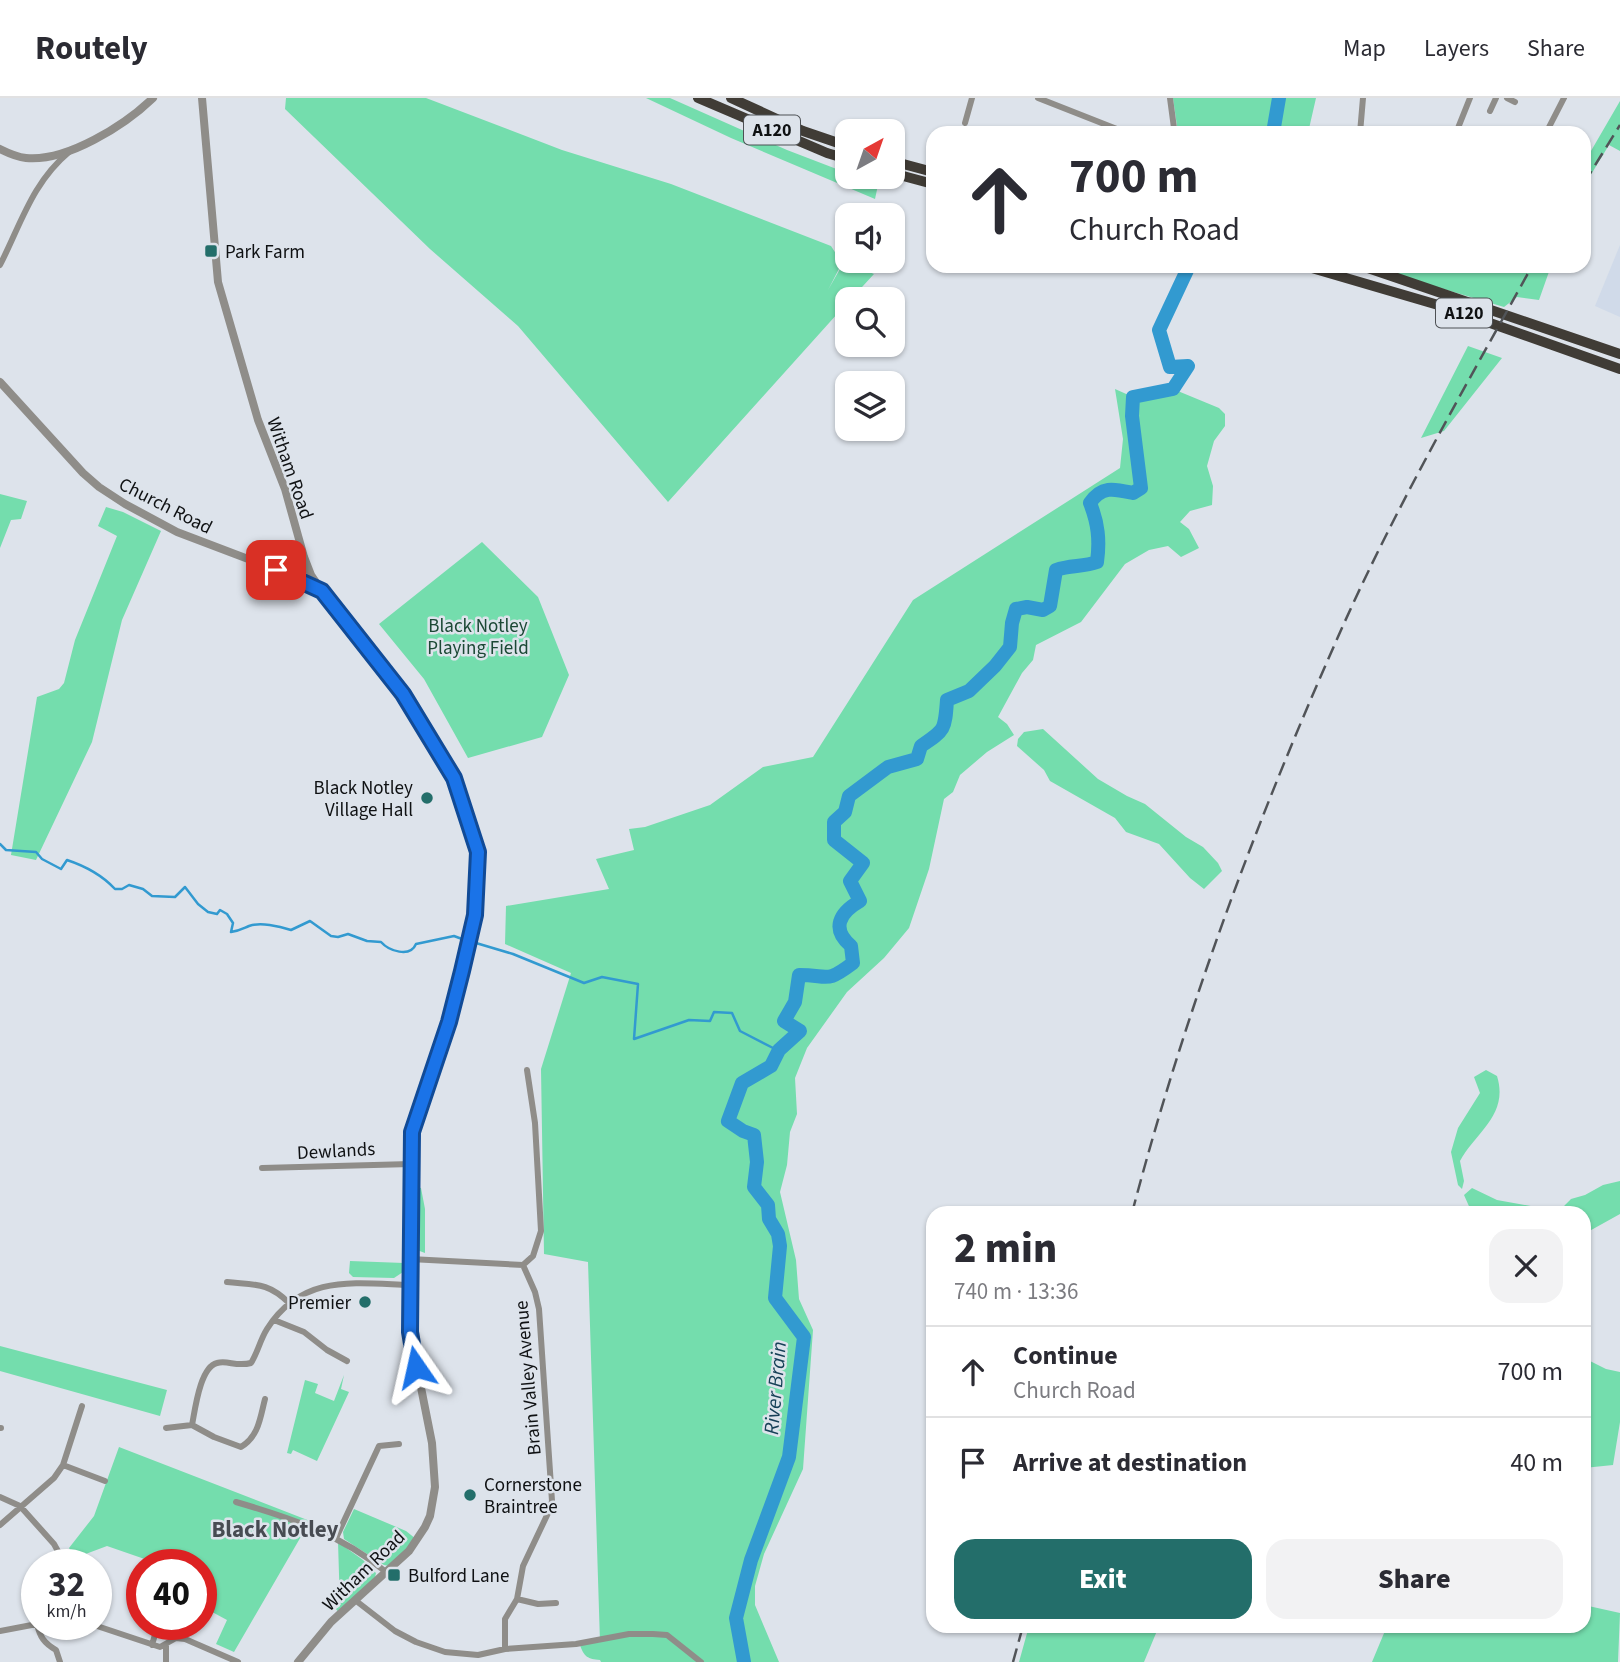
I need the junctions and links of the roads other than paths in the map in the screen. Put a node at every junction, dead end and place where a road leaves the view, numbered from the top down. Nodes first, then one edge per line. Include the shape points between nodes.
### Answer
1 (153, 98) edge
2 (202, 98) edge
3 (698, 98) edge
4 (731, 98) edge
5 (972, 98) edge
6 (1038, 98) edge
7 (1170, 98) edge
8 (1363, 98) edge
9 (1470, 98) edge
10 (1496, 98) edge
11 (1564, 98) edge
12 (1490, 111) dead end
13 (965, 122) dead end
14 (1109, 126) edge
15 (1174, 126) edge
16 (1361, 126) edge
17 (1458, 126) edge
18 (1550, 126) edge
19 (835, 142) edge
20 (0, 149) edge
21 (73, 149) junction
22 (835, 155) edge
23 (905, 164) edge
24 (926, 170) edge
25 (905, 176) edge
26 (926, 182) edge
27 (0, 265) edge
28 (1329, 273) edge
29 (1383, 273) edge
30 (1620, 354) edge
31 (1620, 369) edge
32 (0, 382) edge
33 (304, 557) junction
34 (276, 570) junction
35 (322, 591) junction
36 (527, 1070) dead end
37 (411, 1164) junction
38 (262, 1168) dead end
39 (410, 1259) junction
40 (523, 1265) junction
41 (227, 1282) dead end
42 (409, 1285) junction
43 (289, 1303) junction
44 (274, 1320) junction
45 (347, 1361) dead end
46 (265, 1399) dead end
47 (82, 1406) dead end
48 (192, 1425) junction
49 (166, 1428) dead end
50 (399, 1444) dead end
51 (63, 1465) junction
52 (105, 1481) dead end
53 (0, 1497) edge
54 (236, 1502) dead end
55 (20, 1506) junction
56 (0, 1525) edge
57 (336, 1538) junction
58 (56, 1549) edge
59 (386, 1573) junction
60 (517, 1599) junction
61 (355, 1600) junction
62 (556, 1603) dead end
63 (21, 1627) edge
64 (0, 1631) edge
65 (112, 1631) edge
66 (43, 1640) edge
67 (153, 1640) edge
68 (152, 1645) junction
69 (166, 1646) junction
70 (505, 1649) junction
71 (445, 1653) junction
72 (698, 1659) edge
73 (60, 1662) edge
74 (166, 1662) edge
75 (238, 1662) edge
76 (298, 1662) edge
77 (443, 1662) edge

1 - 21 street via 122,122
2 - 33 street, Witham Road via 218,282
3 - 22 highway, A120
4 - 19 highway, A120
5 - 13 street
6 - 14 street
7 - 15 street
8 - 16 street
9 - 17 street
10 - 12 street
11 - 18 street
20 - 21 street via 25,158
21 - 27 street via 39,183
23 - 24 highway
25 - 26 highway
28 - 31 highway, A120 via 1445,307
29 - 30 highway, A120
32 - 34 street, Church Road via 99,487 177,532
33 - 34 street
33 - 35 street, Witham Road
34 - 35 street, Church Road
35 - 37 street, Witham Road via 403,694 454,778 478,852 475,915 449,1022 412,1132
36 - 40 street via 536,1123 541,1231 533,1256
37 - 38 street, Dewlands
37 - 39 street, Witham Road
39 - 40 street
39 - 42 street, Witham Road
40 - 60 street, Brain Valley Avenue via 539,1309 552,1501 523,1566
41 - 43 street via 263,1285
42 - 43 street via 340,1282 308,1290
42 - 59 street, Witham Road via 410,1332 432,1443 435,1487 425,1527
43 - 44 street
44 - 45 street via 304,1332
44 - 48 street via 251,1363 211,1365
46 - 48 street via 255,1432 241,1447
47 - 51 street
48 - 49 street
50 - 57 street via 379,1446
51 - 52 street
51 - 55 street
53 - 55 street
54 - 57 street
55 - 56 street
55 - 58 street
57 - 59 street
59 - 61 street, Witham Road
60 - 62 street
60 - 70 street, Brain Valley Avenue via 505,1619
61 - 71 street via 395,1631
61 - 76 street, Witham Road
63 - 64 street
65 - 68 street
66 - 73 street via 56,1650
67 - 68 street
68 - 69 street
69 - 74 street
69 - 75 street via 176,1638 185,1639
70 - 71 street via 478,1655
70 - 72 street via 653,1634 667,1635
71 - 77 street

